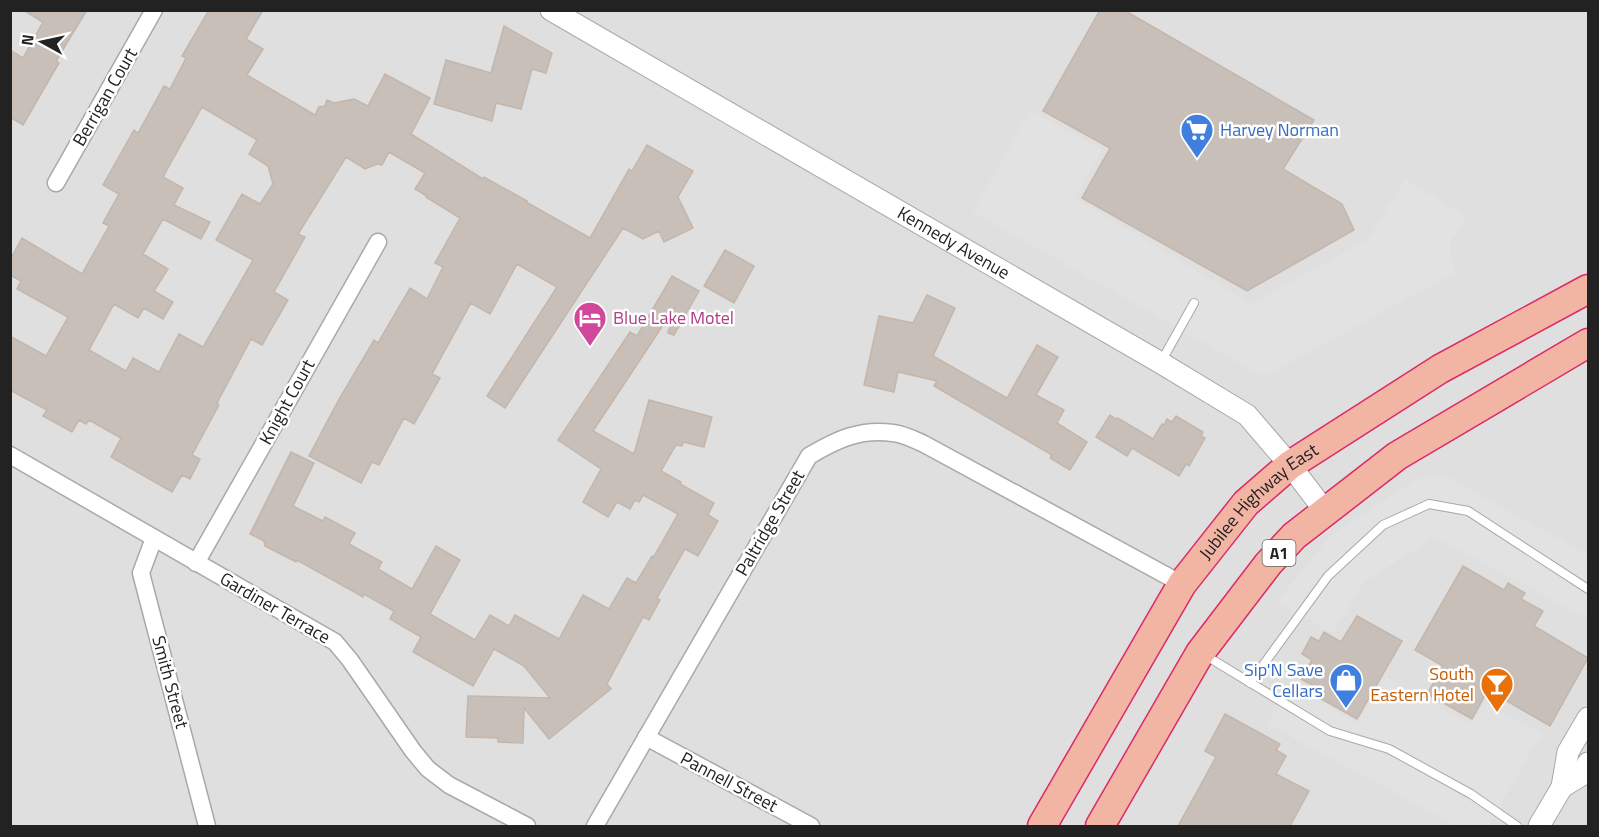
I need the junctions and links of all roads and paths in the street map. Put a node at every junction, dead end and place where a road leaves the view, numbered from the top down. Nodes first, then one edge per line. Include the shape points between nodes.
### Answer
1 (154, 10) edge
2 (550, 10) edge
3 (56, 183) dead end
4 (378, 242) dead end
5 (1588, 289) edge
6 (1194, 303) dead end
7 (1588, 343) edge
8 (1588, 355) edge
9 (1161, 363) junction
10 (1547, 368) junction
11 (10, 456) edge
12 (1290, 465) junction
13 (1325, 511) junction
14 (154, 538) junction
15 (196, 563) junction
16 (1182, 584) junction
17 (1588, 589) edge
18 (1200, 652) junction
19 (1250, 683) junction
20 (1588, 718) edge
21 (646, 737) junction
22 (1588, 763) edge
23 (1562, 787) junction
24 (207, 826) edge
25 (527, 826) edge
26 (595, 826) edge
27 (811, 826) edge
28 (1042, 826) edge
29 (1100, 826) edge
30 (1517, 826) edge
31 (1539, 826) edge

1 - 3 street, Berrigan Court
2 - 9 street, Kennedy Avenue
4 - 15 street, Knight Court
5 - 12 highway, Jubilee Highway East via 1440,369
6 - 9 lane
7 - 10 highway, A1
8 - 10 highway
9 - 12 street, Kennedy Avenue via 1247,415
10 - 13 highway, A1 via 1397,456
11 - 14 street, Gardiner Terrace
12 - 13 street, Kennedy Avenue
12 - 16 highway, Jubilee Highway East via 1246,504
13 - 18 highway, A1 via 1268,564
14 - 15 street, Gardiner Terrace
14 - 24 street, Smith Street via 141,573
15 - 25 street, Gardiner Terrace via 335,642 428,770
16 - 21 street, Paltridge Street via 924,444 895,433 863,432 833,442 809,456
16 - 28 highway, Jubilee Highway East
17 - 19 lane via 1468,511 1429,504 1383,525 1328,576
18 - 19 lane
18 - 29 highway, A1
19 - 30 lane via 1330,731 1389,749 1471,794
20 - 23 street via 1568,752
21 - 26 street, Paltridge Street
21 - 27 street, Pannell Street
22 - 23 street via 1582,775
23 - 31 street

